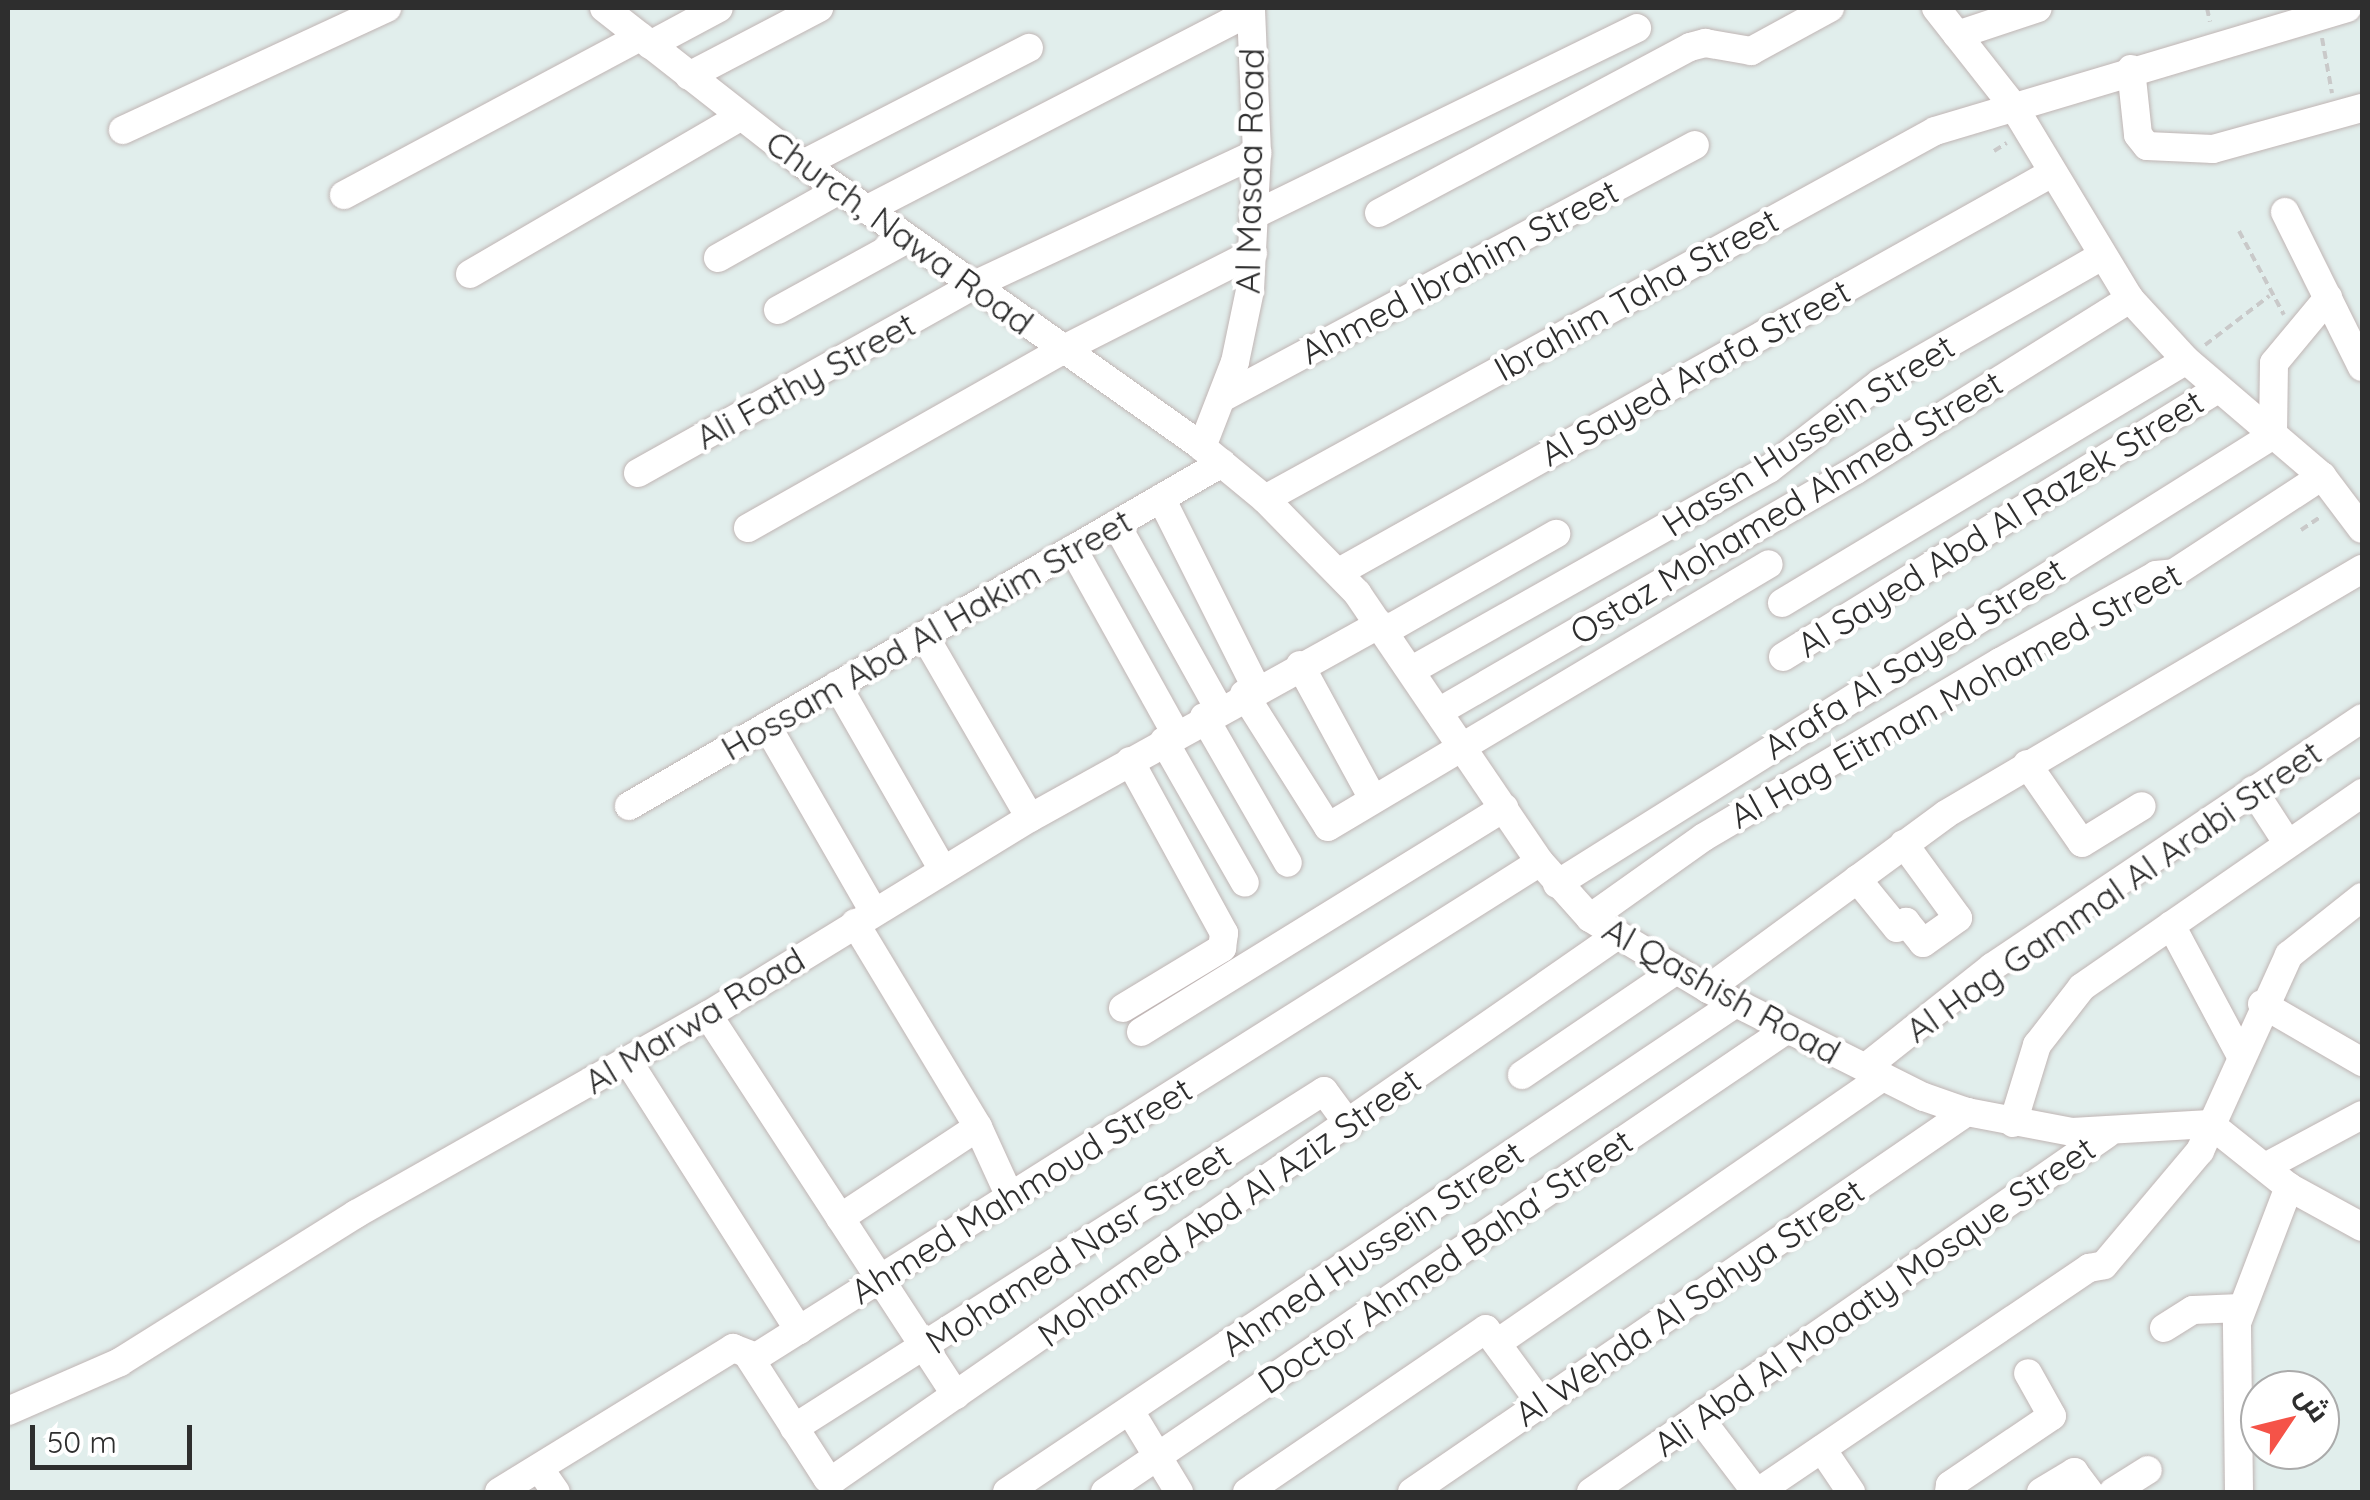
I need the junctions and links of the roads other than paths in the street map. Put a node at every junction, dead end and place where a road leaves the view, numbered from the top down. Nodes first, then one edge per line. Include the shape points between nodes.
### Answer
1 (387, 8) edge
2 (604, 8) edge
3 (719, 8) edge
4 (819, 8) edge
5 (1830, 8) edge
6 (1936, 8) edge
7 (2038, 8) edge
8 (2346, 8) edge
9 (1251, 9) edge
10 (1637, 28) dead end
11 (1957, 34) junction
12 (645, 41) junction
13 (1029, 48) dead end
14 (2132, 69) junction
15 (689, 76) junction
16 (2014, 106) junction
17 (2349, 110) edge
18 (740, 117) junction
19 (123, 130) dead end
20 (1695, 145) dead end
21 (1257, 153) junction
22 (802, 164) junction
23 (2052, 174) junction
24 (839, 190) junction
25 (344, 195) dead end
26 (866, 210) junction
27 (2285, 212) dead end
28 (1256, 214) junction
29 (1378, 214) dead end
30 (906, 239) junction
31 (1253, 253) junction
32 (2100, 257) junction
33 (718, 258) dead end
34 (470, 274) dead end
35 (972, 286) junction
36 (2328, 298) junction
37 (2130, 299) junction
38 (778, 310) dead end
39 (1064, 349) junction
40 (2186, 360) junction
41 (2362, 367) edge
42 (2218, 389) junction
43 (1224, 397) junction
44 (2273, 435) junction
45 (1212, 455) junction
46 (638, 473) dead end
47 (2322, 476) junction
48 (1161, 498) junction
49 (1265, 500) junction
50 (1116, 524) junction
51 (748, 528) dead end
52 (2362, 529) edge
53 (1556, 534) dead end
54 (1073, 549) junction
55 (1769, 564) dead end
56 (2362, 569) edge
57 (1339, 572) junction
58 (1782, 603) dead end
59 (1382, 628) junction
60 (924, 636) junction
61 (1783, 657) dead end
62 (1300, 666) junction
63 (1412, 670) junction
64 (837, 685) junction
65 (1231, 702) junction
66 (1440, 711) junction
67 (2362, 718) edge
68 (767, 726) junction
69 (1170, 737) junction
70 (1461, 743) junction
71 (1130, 761) junction
72 (2026, 764) junction
73 (2253, 790) junction
74 (2362, 793) edge
75 (1373, 799) junction
76 (629, 806) dead end
77 (2142, 806) dead end
78 (1504, 808) junction
79 (1030, 818) junction
80 (1904, 844) junction
81 (2288, 844) junction
82 (1288, 863) dead end
83 (943, 870) junction
84 (1548, 873) junction
85 (1857, 879) junction
86 (1245, 883) dead end
87 (2361, 904) edge
88 (865, 918) junction
89 (1590, 918) junction
90 (2170, 925) junction
91 (1618, 935) junction
92 (1675, 971) junction
93 (1708, 989) junction
94 (1736, 1003) junction
95 (2262, 1004) junction
96 (1123, 1008) dead end
97 (708, 1015) junction
98 (1786, 1030) junction
99 (1141, 1032) dead end
100 (2241, 1056) junction
101 (628, 1061) junction
102 (2362, 1062) edge
103 (1874, 1072) junction
104 (1522, 1074) dead end
105 (1966, 1112) junction
106 (2362, 1114) edge
107 (2013, 1122) junction
108 (1349, 1125) junction
109 (2213, 1125) junction
110 (978, 1127) junction
111 (2108, 1134) junction
112 (2264, 1166) junction
113 (2289, 1187) junction
114 (1010, 1198) junction
115 (840, 1218) junction
116 (2362, 1227) edge
117 (880, 1279) junction
118 (2241, 1308) junction
119 (2164, 1328) dead end
120 (800, 1330) junction
121 (1500, 1341) junction
122 (924, 1346) junction
123 (750, 1357) junction
124 (2028, 1373) dead end
125 (956, 1395) junction
126 (1541, 1404) junction
127 (1130, 1410) junction
128 (8, 1411) edge
129 (1699, 1417) junction
130 (794, 1428) junction
131 (1822, 1449) junction
132 (1156, 1458) junction
133 (539, 1468) junction
134 (2148, 1470) dead end
135 (499, 1492) edge
136 (556, 1492) edge
137 (1007, 1492) edge
138 (1105, 1492) edge
139 (1179, 1492) edge
140 (1247, 1492) edge
141 (1412, 1492) edge
142 (1591, 1492) edge
143 (1757, 1492) edge
144 (1851, 1492) edge
145 (1949, 1492) edge
146 (2041, 1492) edge
147 (2089, 1492) edge
148 (2113, 1492) edge
149 (2239, 1492) edge

1 - 19 street
2 - 12 street, Church, Nawa Road
3 - 12 street
4 - 15 street
5 - 29 street via 1752,51 1705,42 1690,47
6 - 11 street
7 - 11 street
8 - 14 street, Ibrahim Taha Street
9 - 21 street, Al Masaa Road
9 - 26 street
10 - 28 street
11 - 16 street
12 - 15 street, Church, Nawa Road
12 - 25 street
13 - 22 street
14 - 16 street, Ibrahim Taha Street
14 - 17 street via 2138,135 2147,146 2224,147
15 - 18 street, Church, Nawa Road
16 - 23 street
16 - 49 street, Ibrahim Taha Street via 1904,146
18 - 22 street, Church, Nawa Road
18 - 34 street
20 - 43 street, Ahmed Ibrahim Street
21 - 28 street, Al Masaa Road
21 - 35 street, Ali Fathy Street
22 - 24 street, Church, Nawa Road
23 - 32 street
23 - 57 street, Al Sayed Arafa Street
24 - 26 street, Church, Nawa Road
24 - 33 street
26 - 30 street, Church, Nawa Road
27 - 36 street
28 - 31 street, Al Masaa Road
30 - 35 street, Church, Nawa Road
30 - 38 street
31 - 39 street
31 - 43 street, Al Masaa Road via 1244,326
32 - 37 street
32 - 63 street, Hassn Hussein Street via 1880,384 1769,469
35 - 39 street, Church, Nawa Road
35 - 46 street, Ali Fathy Street
36 - 41 street
36 - 44 street via 2274,363
37 - 40 street
37 - 66 street, Ostaz Mohamed Ahmed Street via 1856,470
39 - 45 street, Church, Nawa Road
39 - 51 street
40 - 42 street
40 - 58 street
42 - 44 street
42 - 61 street, Al Sayed Abd Al Razek Street
43 - 45 street, Al Masaa Road
44 - 47 street
44 - 84 street, Arafa Al Sayed Street
45 - 48 street, Hossam Abd Al Hakim Street
45 - 49 street, Al Qashish Road
47 - 52 street
47 - 89 street, Al Hag Eitman Mohamed Street via 2174,573 2156,575 2000,662 1704,837
48 - 50 street, Hossam Abd Al Hakim Street
48 - 65 street
49 - 57 street, Al Qashish Road
50 - 54 street, Hossam Abd Al Hakim Street
50 - 65 street
53 - 59 street, Al Marwa Road
54 - 60 street, Hossam Abd Al Hakim Street
54 - 69 street
55 - 70 street
56 - 72 street
57 - 59 street, Al Qashish Road
59 - 62 street, Al Marwa Road
59 - 63 street, Al Qashish Road
60 - 64 street, Hossam Abd Al Hakim Street
60 - 79 street
62 - 65 street, Al Marwa Road
62 - 75 street
63 - 66 street, Al Qashish Road
64 - 68 street, Hossam Abd Al Hakim Street
64 - 83 street
65 - 69 street, Al Marwa Road
65 - 75 street via 1323,826
65 - 82 street
66 - 70 street, Al Qashish Road
67 - 73 street, Al Hag Gammal Al Arabi Street
68 - 76 street, Hossam Abd Al Hakim Street
68 - 88 street
69 - 71 street, Al Marwa Road
69 - 86 street
70 - 75 street
70 - 78 street, Al Qashish Road
71 - 79 street, Al Marwa Road
71 - 96 street via 1222,925 1222,948
72 - 77 street via 2082,843
72 - 80 street
73 - 81 street
73 - 103 street, Al Hag Gammal Al Arabi Street via 1992,967
74 - 81 street
78 - 84 street, Al Qashish Road
78 - 99 street
79 - 83 street, Al Marwa Road
80 - 85 street
80 - 85 street via 1958,918 1922,943 1906,922 1897,928
81 - 90 street
83 - 88 street, Al Marwa Road
84 - 89 street, Al Qashish Road
84 - 114 street, Ahmed Mahmoud Street
85 - 93 street
87 - 95 street via 2289,955
88 - 97 street, Al Marwa Road
88 - 110 street
89 - 91 street, Al Qashish Road
90 - 100 street
90 - 107 street via 2082,987 2057,1014 2037,1045
91 - 92 street, Al Qashish Road
91 - 108 street, Mohamed Abd Al Aziz Street
92 - 93 street, Al Qashish Road
92 - 104 street
93 - 94 street, Al Qashish Road
94 - 98 street, Al Qashish Road
94 - 127 street, Ahmed Hussein Street
95 - 100 street
95 - 102 street
97 - 101 street, Al Marwa Road
97 - 115 street
98 - 103 street, Al Qashish Road
98 - 132 street, Doctor Ahmed Baha' Street
100 - 109 street
101 - 120 street
101 - 128 street, Al Marwa Road via 356,1214 120,1362
103 - 105 street, Al Qashish Road
103 - 121 street, Al Hag Gammal Al Arabi Street
105 - 107 street, Al Qashish Road
105 - 126 street, Al Wehda Al Sahya Street
106 - 112 street
107 - 111 street, Al Qashish Road
108 - 122 street, Mohamed Nasr Street via 1324,1091
108 - 125 street, Mohamed Abd Al Aziz Street
109 - 111 street, Al Qashish Road
109 - 112 street
109 - 131 street via 2195,1158 2104,1265 2089,1268
110 - 114 street
110 - 115 street
111 - 129 street, Ali Abd Al Moaaty Mosque Street
112 - 113 street
113 - 116 street
113 - 118 street
114 - 117 street, Ahmed Mahmoud Street
115 - 117 street
117 - 120 street, Ahmed Mahmoud Street
117 - 122 street
118 - 119 street via 2196,1309
118 - 149 street via 2235,1339
120 - 123 street, Ahmed Mahmoud Street
121 - 126 street
121 - 140 street via 1486,1329
122 - 125 street
122 - 130 street, Mohamed Nasr Street
123 - 130 street
123 - 133 street, Ahmed Mahmoud Street via 733,1348
124 - 145 street via 2052,1416
125 - 130 street, Mohamed Abd Al Aziz Street via 839,1476 827,1478
126 - 141 street, Al Wehda Al Sahya Street
127 - 132 street
127 - 137 street, Ahmed Hussein Street
129 - 142 street, Ali Abd Al Moaaty Mosque Street
129 - 143 street
131 - 143 street
131 - 144 street
132 - 138 street, Doctor Ahmed Baha' Street
132 - 139 street
133 - 135 street, Ahmed Mahmoud Street
133 - 136 street
134 - 148 street
146 - 147 street via 2074,1472

